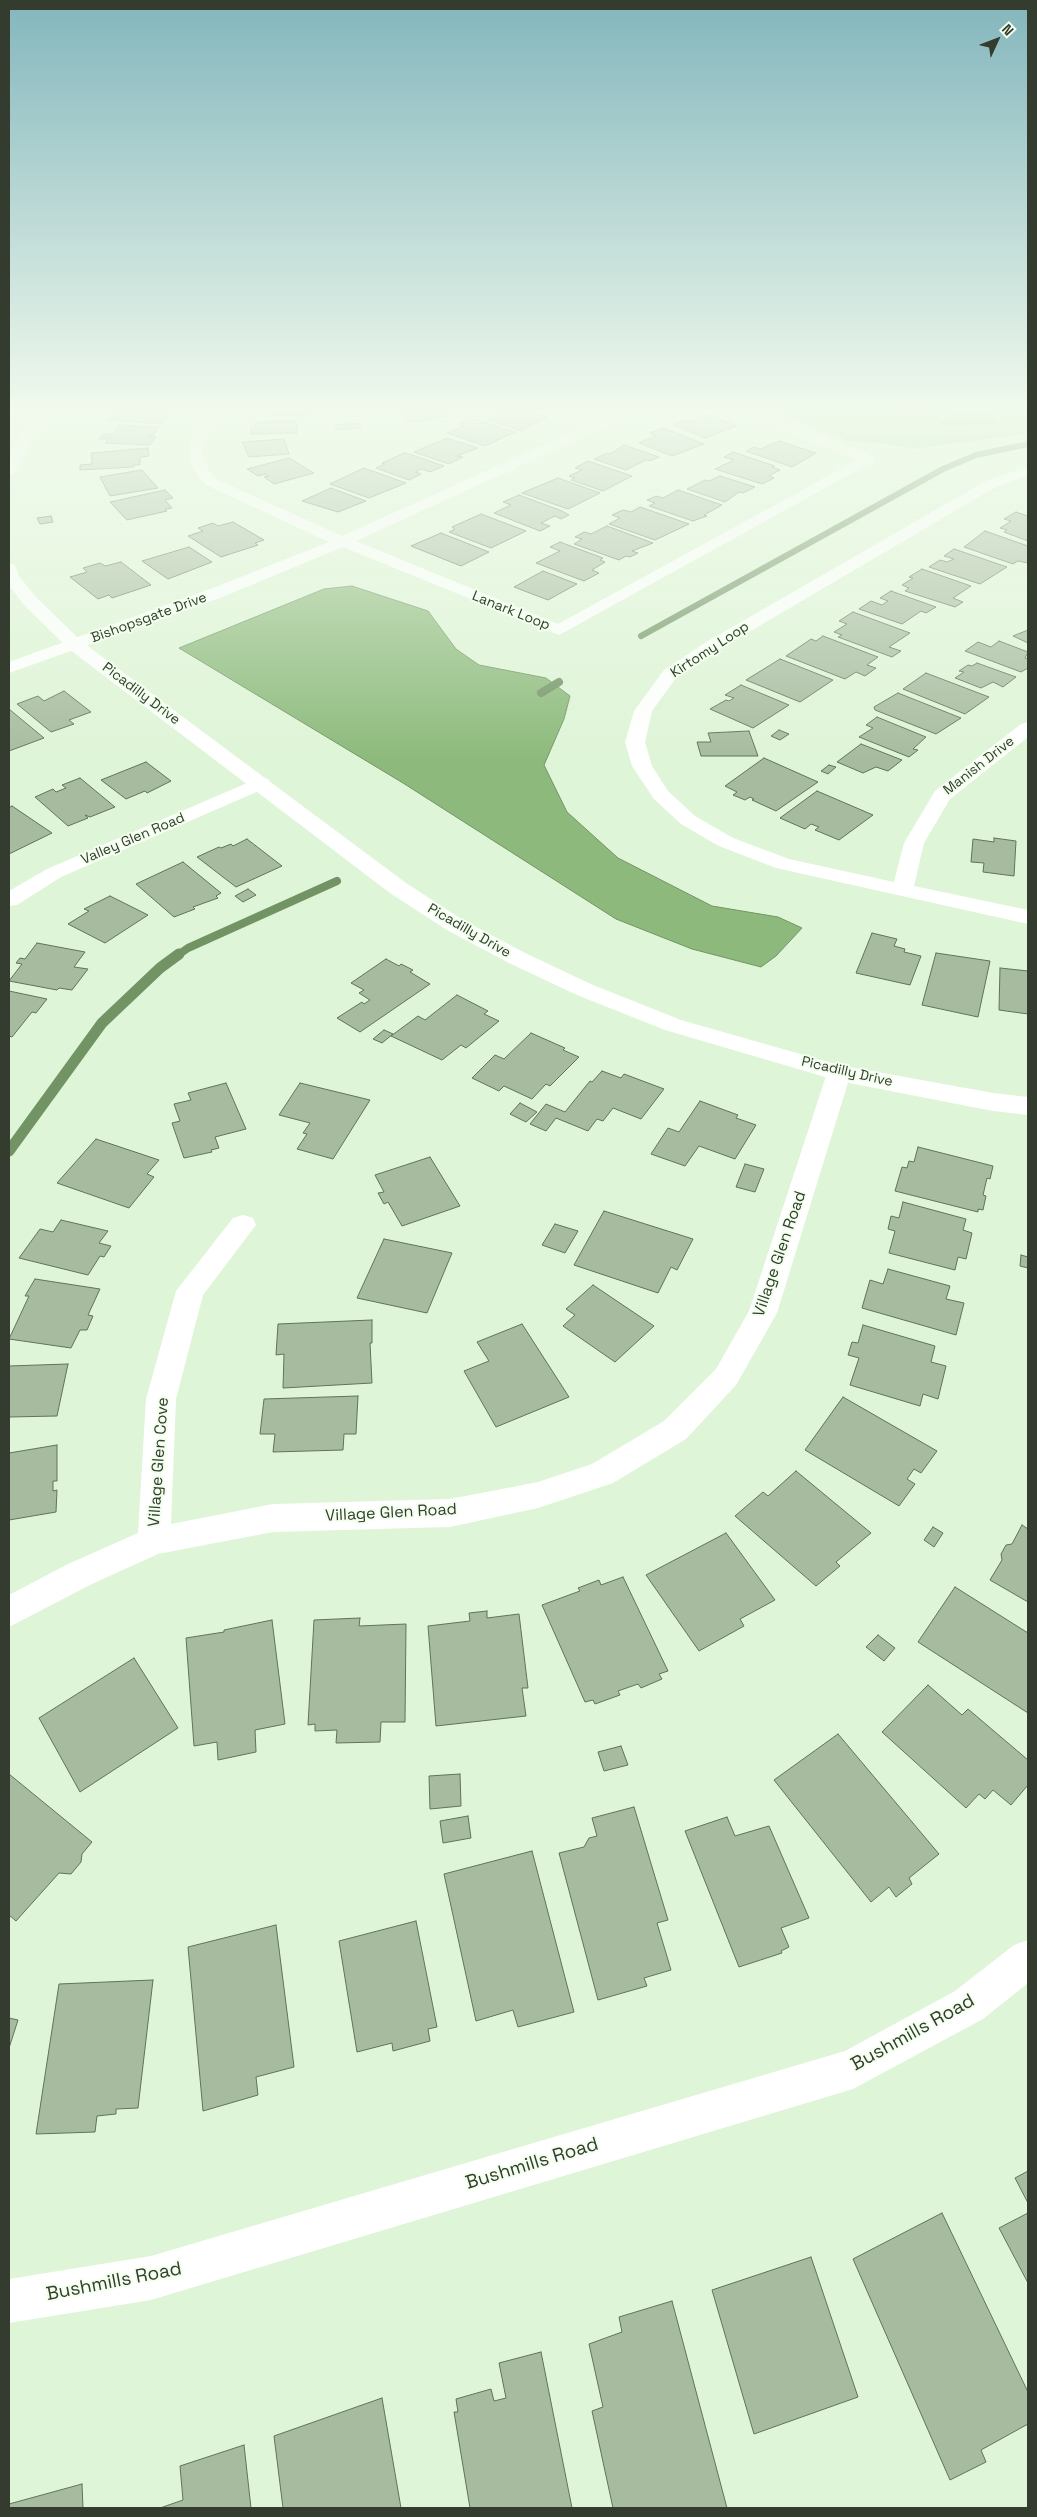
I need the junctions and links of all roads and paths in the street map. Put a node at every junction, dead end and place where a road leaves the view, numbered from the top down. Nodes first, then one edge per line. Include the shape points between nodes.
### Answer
1 (308, 525) edge
2 (380, 525) edge
3 (750, 525) edge
4 (919, 525) edge
5 (344, 542) junction
6 (9, 568) edge
7 (75, 645) junction
8 (9, 668) edge
9 (1028, 728) edge
10 (261, 783) junction
11 (902, 891) junction
12 (9, 900) edge
13 (1028, 917) edge
14 (839, 1073) junction
15 (1028, 1106) edge
16 (243, 1225) dead end
17 (154, 1541) junction
18 (9, 1612) edge
19 (1028, 1959) edge
20 (9, 2301) edge

1 - 5 street
2 - 5 street, Bishopsgate Drive
3 - 5 street, Lanark Loop via 559,630
4 - 11 street, Kirtomy Loop via 670,674 643,711 635,742 642,766 661,795 688,820 726,842 782,864
5 - 7 street, Bishopsgate Drive
6 - 7 street, Picadilly Drive via 11,577 29,600
7 - 8 street, Bishopsgate Drive
7 - 10 street, Picadilly Drive
9 - 11 street, Manish Drive via 942,795 914,842
10 - 12 street, Valley Glen Road via 54,873
10 - 14 street, Picadilly Drive via 398,888 517,958 585,990 674,1025
11 - 13 street, Kirtomy Loop
14 - 15 street, Picadilly Drive
14 - 17 street, Village Glen Road via 763,1313 726,1377 675,1430 602,1474 538,1495 450,1513 273,1518
16 - 17 street, Village Glen Cove via 190,1290 162,1399
17 - 18 street, Village Glen Road via 80,1574
19 - 20 street, Bushmills Road via 969,2005 853,2069 151,2278

